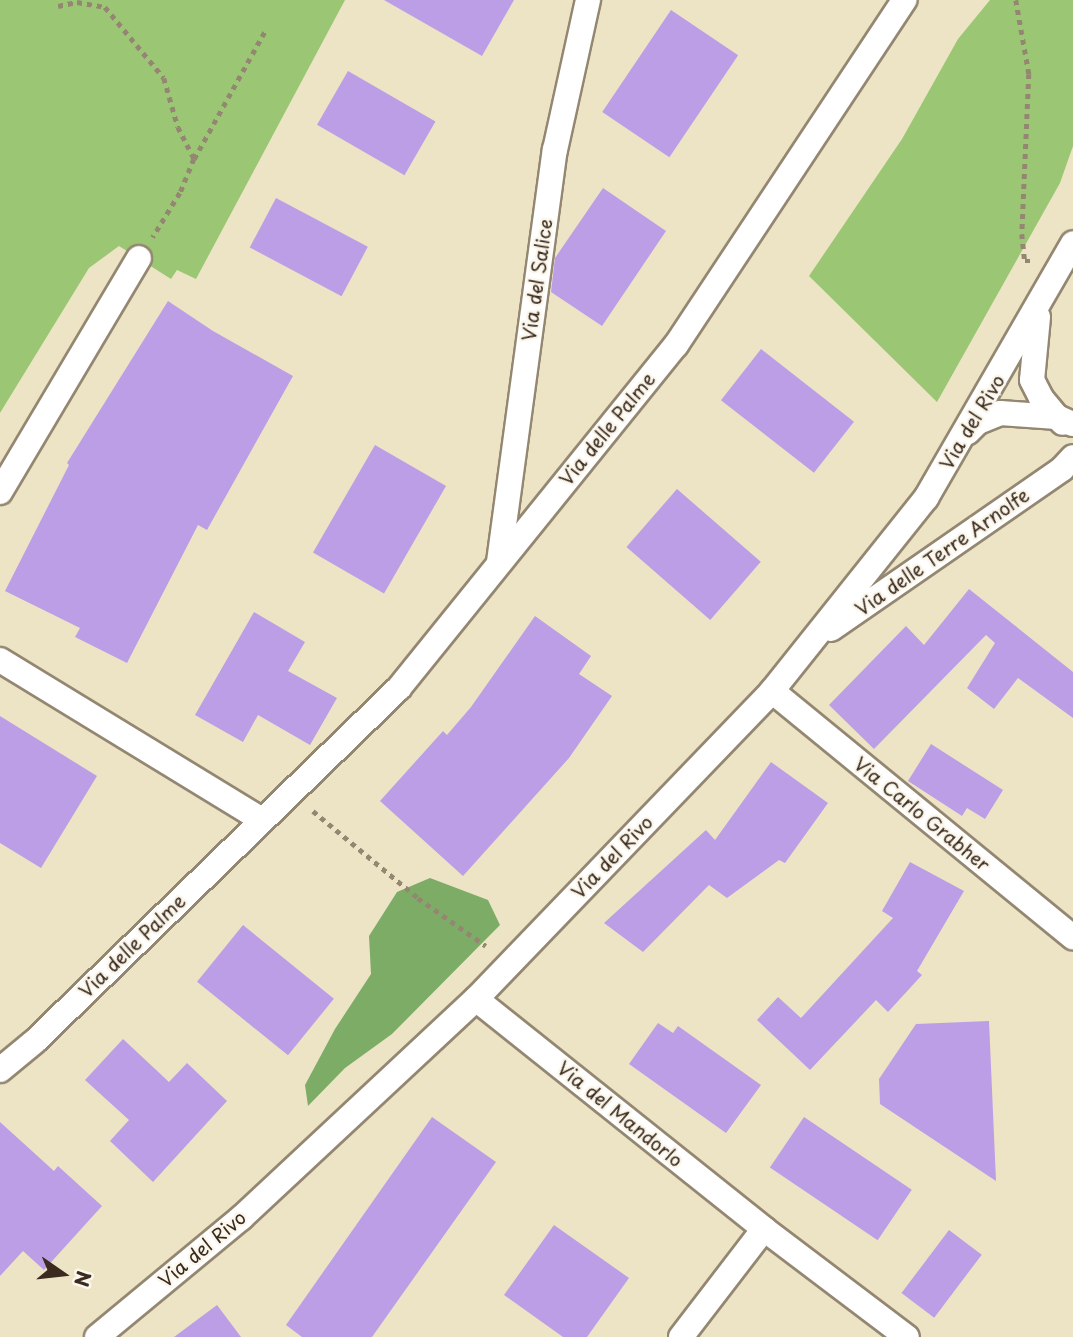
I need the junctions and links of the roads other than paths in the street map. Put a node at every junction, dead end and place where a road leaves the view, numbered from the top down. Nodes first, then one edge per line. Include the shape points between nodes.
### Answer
1 (588, 0) edge
2 (904, 0) edge
3 (1073, 243) edge
4 (139, 258) road end
5 (1041, 303) junction
6 (1068, 425) edge
7 (965, 434) junction
8 (1073, 457) edge
9 (0, 492) edge
10 (499, 563) junction
11 (808, 645) junction
12 (0, 660) edge
13 (772, 691) junction
14 (262, 820) junction
15 (1073, 937) edge
16 (476, 999) junction
17 (0, 1070) edge
18 (764, 1229) junction
19 (97, 1337) edge
20 (681, 1337) edge
21 (907, 1337) edge

1 - 10 street, Via del Salice via 555,150
2 - 10 street, Via delle Palme via 676,345
3 - 5 street, Via del Rivo
4 - 9 street
5 - 6 street via 1032,380 1041,398
5 - 7 street, Via del Rivo
6 - 7 street via 1000,413 978,422
7 - 11 street, Via del Rivo via 926,498
8 - 11 street, Via delle Terre Arnolfe
10 - 14 street, Via delle Palme via 399,688
11 - 13 street, Via del Rivo
12 - 14 street
13 - 15 street, Via Carlo Grabher
13 - 16 street, Via del Rivo
14 - 17 street, Via delle Palme
16 - 18 street, Via del Mandorlo
16 - 19 street, Via del Rivo via 241,1218
18 - 20 street
18 - 21 street, Via del Mandorlo

